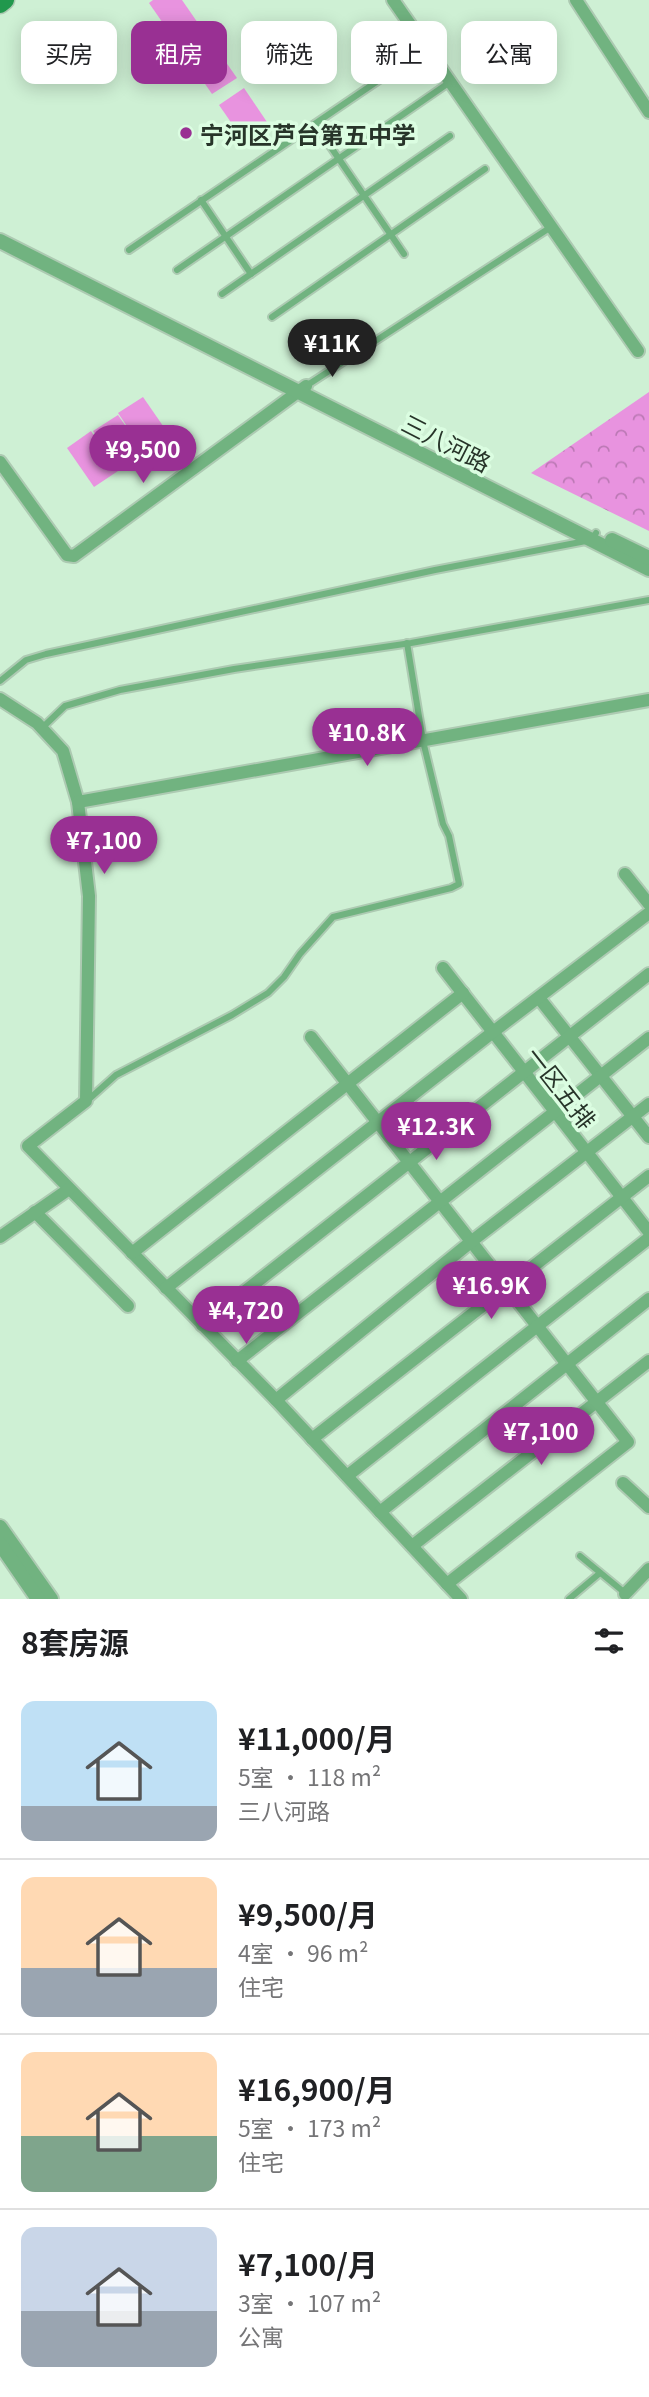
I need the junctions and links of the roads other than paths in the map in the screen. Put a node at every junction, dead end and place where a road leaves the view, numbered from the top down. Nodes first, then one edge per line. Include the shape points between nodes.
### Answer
1 (5, 0) edge
2 (393, 0) edge
3 (576, 0) edge
4 (0, 4) edge
5 (450, 82) junction
6 (374, 84) edge
7 (649, 112) edge
8 (315, 124) junction
9 (450, 136) dead end
10 (485, 169) dead end
11 (201, 200) junction
12 (551, 227) junction
13 (0, 230) edge
14 (391, 234) junction
15 (0, 241) edge
16 (129, 250) dead end
17 (404, 254) dead end
18 (177, 270) dead end
19 (251, 274) junction
20 (222, 294) dead end
21 (271, 317) dead end
22 (638, 351) dead end
23 (302, 389) junction
24 (1, 466) edge
25 (594, 536) junction
26 (649, 558) edge
27 (649, 569) edge
28 (649, 600) edge
29 (407, 643) junction
30 (0, 681) edge
31 (0, 699) edge
32 (649, 700) edge
33 (42, 728) junction
34 (422, 741) junction
35 (78, 802) junction
36 (625, 874) dead end
37 (649, 904) edge
38 (649, 913) edge
39 (443, 968) dead end
40 (649, 974) edge
41 (463, 993) junction
42 (539, 998) junction
43 (493, 1032) junction
44 (311, 1037) dead end
45 (569, 1037) junction
46 (649, 1038) edge
47 (524, 1072) junction
48 (600, 1076) junction
49 (348, 1083) junction
50 (86, 1101) junction
51 (649, 1104) edge
52 (555, 1112) junction
53 (632, 1117) junction
54 (378, 1122) junction
55 (649, 1137) edge
56 (587, 1153) junction
57 (410, 1162) junction
58 (649, 1176) edge
59 (69, 1189) junction
60 (622, 1197) junction
61 (441, 1201) junction
62 (35, 1212) junction
63 (649, 1232) edge
64 (0, 1237) edge
65 (649, 1238) edge
66 (472, 1241) junction
67 (132, 1253) junction
68 (508, 1286) junction
69 (166, 1288) junction
70 (649, 1299) edge
71 (128, 1306) dead end
72 (202, 1325) junction
73 (538, 1326) junction
74 (237, 1361) junction
75 (649, 1361) edge
76 (567, 1363) junction
77 (276, 1400) junction
78 (597, 1402) junction
79 (312, 1439) junction
80 (347, 1476) junction
81 (623, 1483) dead end
82 (649, 1507) edge
83 (380, 1512) junction
84 (0, 1527) edge
85 (0, 1544) edge
86 (412, 1546) junction
87 (580, 1556) dead end
88 (649, 1569) edge
89 (600, 1573) junction
90 (447, 1584) junction
91 (625, 1594) joint
92 (38, 1599) edge
93 (51, 1599) edge
94 (461, 1599) edge
95 (569, 1599) edge

1 - 4 main road
2 - 5 street
3 - 7 street
5 - 12 street
5 - 18 lane
6 - 8 lane
8 - 11 lane
8 - 14 lane
9 - 19 lane
10 - 14 lane
11 - 16 lane
11 - 19 lane
12 - 22 street
12 - 23 lane
13 - 23 street, 三八河路
14 - 17 lane
14 - 21 lane
15 - 23 street, 三八河路
19 - 20 lane
23 - 24 street via 74,556 67,555
23 - 25 street, 三八河路
25 - 26 street, 三八河路
25 - 27 street, 三八河路
25 - 30 lane via 46,654 26,660
28 - 29 lane
29 - 33 lane via 234,668 120,691 65,706
29 - 34 lane
31 - 33 street
32 - 34 street
33 - 35 street via 63,751
34 - 35 street
34 - 50 lane via 458,884 333,917 268,993 116,1075
35 - 50 street via 89,896
36 - 37 street
38 - 42 street
39 - 41 street, 一区五排
40 - 45 street
41 - 43 street, 一区五排
41 - 49 street
42 - 43 street
42 - 45 street
43 - 47 street, 一区五排
43 - 54 street
44 - 49 street
45 - 47 street
45 - 48 street
46 - 48 street
47 - 52 street, 一区五排
47 - 57 street
48 - 52 street
48 - 53 street
49 - 54 street
49 - 67 street
50 - 59 street via 28,1146
51 - 53 street
52 - 56 street, 一区五排
52 - 61 street
53 - 55 street
53 - 56 street
54 - 57 street
54 - 69 street
56 - 60 street, 一区五排
56 - 66 street
57 - 61 street
57 - 72 street
58 - 60 street
59 - 62 street
59 - 67 street
60 - 63 street, 一区五排
60 - 68 street
61 - 66 street
61 - 74 street
62 - 64 street
62 - 71 street
65 - 73 street
66 - 68 street
66 - 77 street
67 - 69 street
68 - 73 street
68 - 79 street
69 - 72 street
70 - 76 street
72 - 74 street
73 - 76 street
73 - 80 street
74 - 77 street
75 - 78 street
76 - 78 street
76 - 83 street
77 - 79 street
78 - 86 street
78 - 90 street via 628,1442
79 - 80 street
80 - 83 street
81 - 82 street
83 - 86 street
84 - 93 street
85 - 92 street
86 - 90 street
87 - 89 lane
88 - 91 street
89 - 91 lane
89 - 95 lane
90 - 94 street

